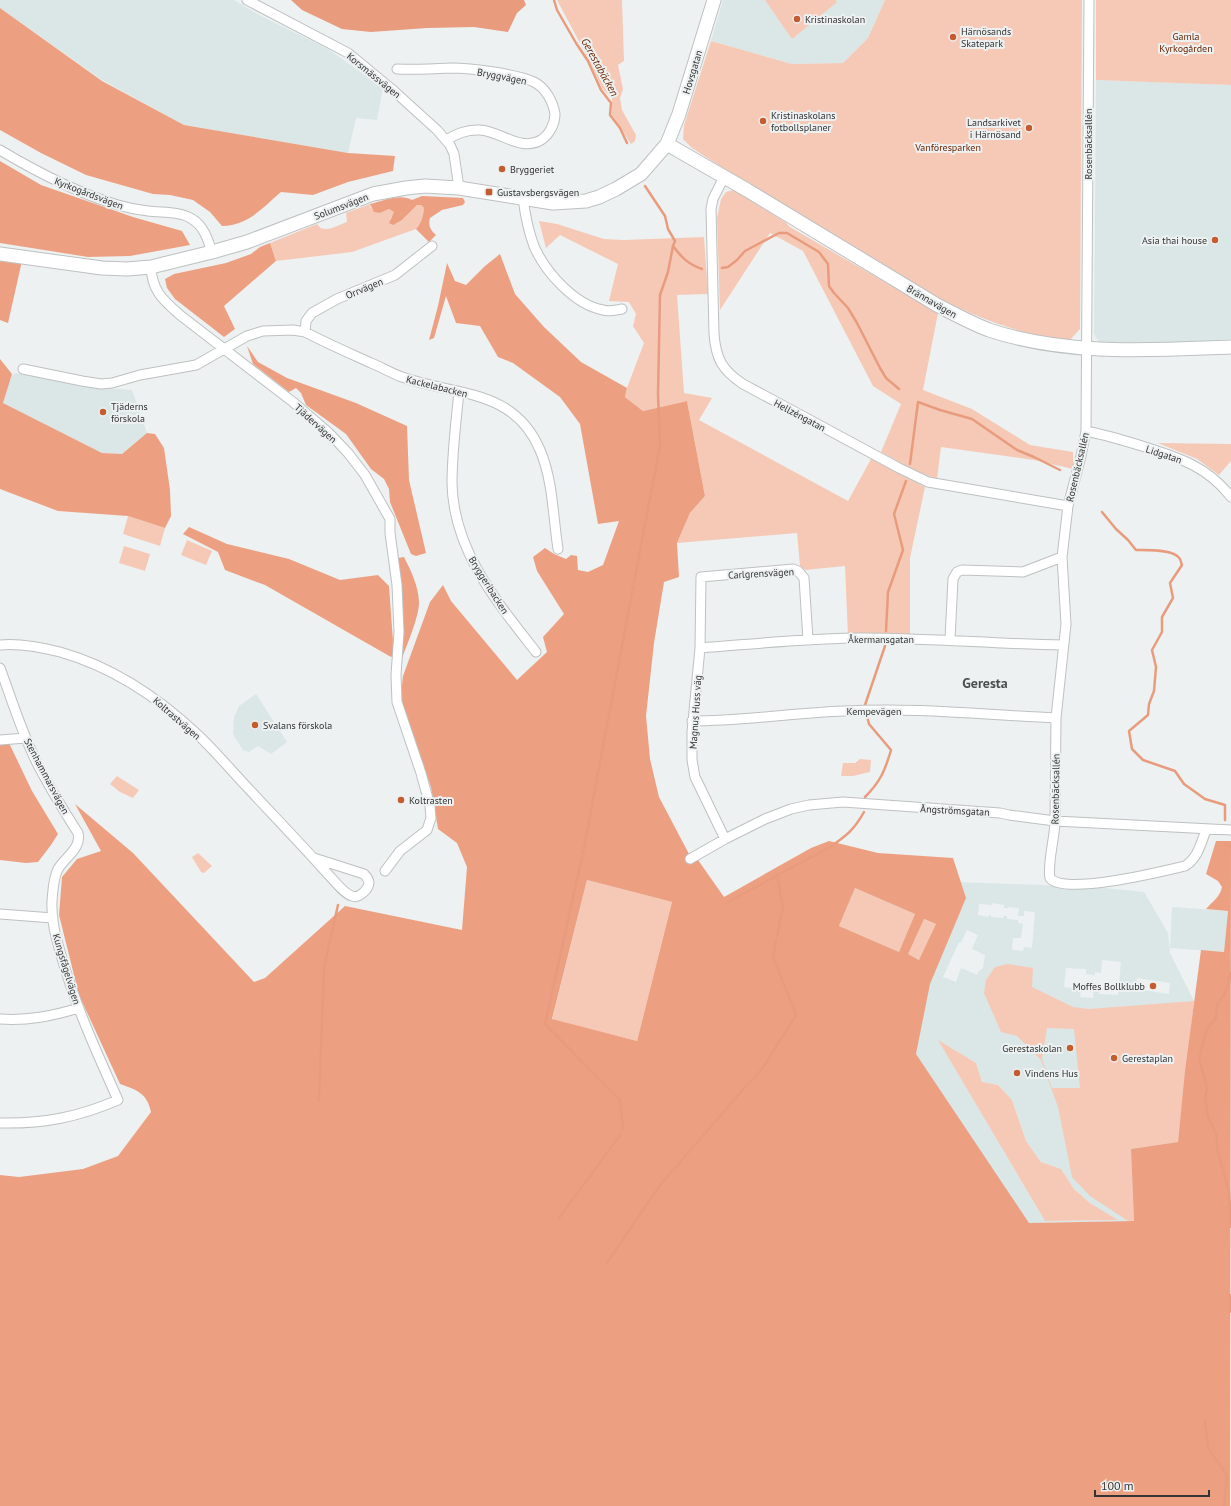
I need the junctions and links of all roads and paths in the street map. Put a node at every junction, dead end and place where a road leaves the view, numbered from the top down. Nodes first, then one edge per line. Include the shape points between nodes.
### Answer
1 (247, 0) edge
2 (714, 0) edge
3 (1089, 0) edge
4 (397, 69) dead end
5 (446, 140) junction
6 (668, 144) junction
7 (0, 150) edge
8 (724, 177) junction
9 (459, 188) junction
10 (523, 198) junction
11 (432, 246) dead end
12 (212, 252) junction
13 (0, 254) edge
14 (151, 267) junction
15 (622, 310) dead end
16 (304, 332) junction
17 (1231, 347) edge
18 (1087, 348) junction
19 (224, 349) junction
20 (23, 369) dead end
21 (459, 392) junction
22 (1086, 431) junction
23 (1231, 497) edge
24 (1068, 506) junction
25 (558, 549) dead end
26 (1062, 557) junction
27 (701, 577) joint
28 (950, 639) junction
29 (808, 640) junction
30 (0, 645) edge
31 (1063, 645) junction
32 (700, 648) junction
33 (536, 652) dead end
34 (0, 668) edge
35 (1056, 718) junction
36 (692, 721) junction
37 (26, 738) junction
38 (0, 740) edge
39 (1055, 821) junction
40 (1206, 830) junction
41 (1231, 830) edge
42 (80, 839) joint
43 (725, 839) junction
44 (314, 858) junction
45 (690, 859) dead end
46 (385, 871) dead end
47 (0, 914) edge
48 (53, 918) junction
49 (79, 1008) junction
50 (0, 1020) edge
51 (0, 1122) edge

1 - 5 street, Korsmässvägen via 358,60
2 - 6 main road, Hovsgatan
3 - 18 street, Rosenbäcksallén
4 - 5 street, Bryggvägen via 452,68 522,78 540,86 552,104 555,119 548,134 536,142 519,143 479,130 462,132
5 - 9 street, Korsmässvägen via 454,154
6 - 8 main road, Brännavägen
6 - 10 main road, Solumsvägen via 641,174 616,189 586,201 553,203
7 - 12 street, Kyrkogårdsvägen via 50,178 116,204 147,211 185,215 201,226
8 - 18 main road, Brännavägen via 960,317 988,329 1024,339
8 - 24 street, Hellzéngatan via 711,209 714,334 720,363 732,377 748,388 928,482
9 - 10 main road, Solumsvägen
9 - 12 main road, Solumsvägen via 414,187 372,194 282,230
10 - 15 street via 534,246 560,284 596,309
11 - 16 street, Orrvägen via 395,275 312,313 306,322
12 - 14 main road, Solumsvägen
13 - 14 main road, Solumsvägen via 102,268
14 - 19 street, Tjädervägen via 155,286 165,302
16 - 19 street, Kackelabacken via 263,331 247,336
16 - 21 street, Kackelabacken via 401,377
17 - 18 main road, Brännavägen
18 - 22 street, Rosenbäcksallén
19 - 20 street via 196,366 140,375 112,383 101,384
19 - 46 street, Tjädervägen via 330,434 365,475 390,521 399,632 397,702 421,773 431,818 427,830 400,851
21 - 25 street, Kackelabacken via 496,402 510,410 531,433 546,466
21 - 33 street, Bryggeribacken via 452,484 459,526 477,570
22 - 23 street, Lidgatan via 1187,461 1212,476
22 - 24 street, Rosenbäcksallén
24 - 26 street, Rosenbäcksallén
26 - 28 street via 1023,572 957,572 953,579
26 - 31 street, Rosenbäcksallén via 1066,624
27 - 29 street, Carlgrensvägen via 798,570 804,578
27 - 32 street, Magnus Huss väg
28 - 29 street, Åkermansgatan
28 - 31 street, Åkermansgatan
29 - 32 street, Åkermansgatan
30 - 44 street, Koltrastvägen via 29,645 75,656 105,668 135,685 198,736
31 - 35 street, Rosenbäcksallén
32 - 36 street, Magnus Huss väg
34 - 37 street, Stenhammarsvägen
35 - 36 street, Kempevägen via 892,710
35 - 39 street, Rosenbäcksallén
36 - 43 street, Magnus Huss väg via 692,760 695,776
37 - 38 street
37 - 42 street, Stenhammarsvägen via 52,792
39 - 40 street, Ångströmsgatan
39 - 40 street, Rosenbäcksallén via 1050,878 1055,883 1077,885 1129,878 1185,866 1196,856
39 - 43 street, Ångströmsgatan via 1000,813 824,803 785,811
40 - 41 street, Ångströmsgatan
42 - 48 street, Kungsfågelvägen via 58,868 54,878
43 - 45 street, Ångströmsgatan
44 - 44 street, Koltrastvägen via 352,896 363,893 367,888 369,883 364,874
47 - 48 street
48 - 49 street, Kungsfågelvägen via 63,964
49 - 50 street via 35,1019
49 - 51 street, Kungsfågelvägen via 118,1100 69,1118 24,1123

